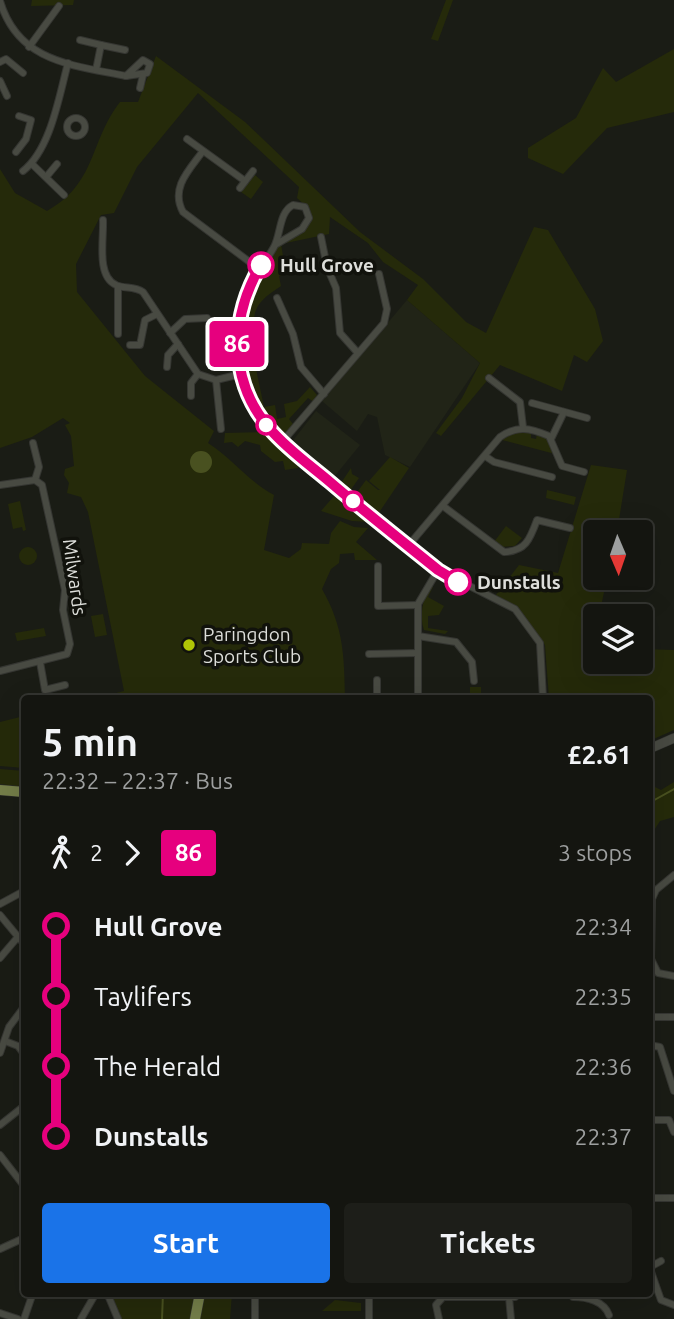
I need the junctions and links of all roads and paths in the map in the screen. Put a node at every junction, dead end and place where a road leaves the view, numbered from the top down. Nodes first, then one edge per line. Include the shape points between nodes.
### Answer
1 (0, 1) edge
2 (59, 6) dead end
3 (3, 20) edge
4 (80, 40) dead end
5 (101, 45) junction
6 (29, 47) junction
7 (125, 50) dead end
8 (0, 62) edge
9 (68, 63) junction
10 (96, 70) junction
11 (23, 73) dead end
12 (143, 75) junction
13 (126, 76) junction
14 (1, 83) edge
15 (141, 89) dead end
16 (7, 96) dead end
17 (52, 114) junction
18 (19, 116) dead end
19 (69, 122) dead end
20 (26, 139) junction
21 (187, 139) dead end
22 (42, 143) junction
23 (203, 151) junction
24 (16, 152) dead end
25 (32, 164) junction
26 (58, 164) dead end
27 (23, 171) dead end
28 (253, 171) dead end
29 (47, 176) junction
30 (64, 195) dead end
31 (103, 220) dead end
32 (284, 221) junction
33 (298, 230) junction
34 (321, 237) dead end
35 (275, 245) junction
36 (259, 269) junction
37 (379, 274) dead end
38 (118, 286) junction
39 (277, 298) dead end
40 (157, 314) junction
41 (207, 318) dead end
42 (170, 333) junction
43 (118, 334) dead end
44 (178, 344) junction
45 (130, 345) dead end
46 (357, 352) junction
47 (167, 367) dead end
48 (198, 374) junction
49 (241, 374) junction
50 (489, 378) dead end
51 (216, 380) junction
52 (324, 394) junction
53 (191, 396) dead end
54 (533, 403) dead end
55 (564, 412) junction
56 (587, 418) dead end
57 (523, 427) junction
58 (221, 429) dead end
59 (551, 439) junction
60 (283, 441) junction
61 (33, 443) dead end
62 (485, 456) junction
63 (584, 472) dead end
64 (552, 477) dead end
65 (35, 480) junction
66 (0, 485) edge
67 (443, 506) junction
68 (570, 528) dead end
69 (408, 546) junction
70 (378, 566) dead end
71 (438, 570) junction
72 (418, 605) junction
73 (418, 636) junction
74 (418, 653) junction
75 (369, 654) dead end
76 (40, 662) junction
77 (0, 671) edge
78 (377, 680) dead end
79 (474, 681) dead end
80 (65, 685) dead end
81 (377, 695) edge
82 (418, 695) edge
83 (543, 695) edge
84 (674, 738) edge
85 (653, 747) edge
86 (0, 790) edge
87 (21, 792) edge
88 (674, 875) edge
89 (21, 893) edge
90 (653, 897) edge
91 (0, 904) edge
92 (0, 915) edge
93 (18, 938) junction
94 (21, 941) edge
95 (0, 958) edge
96 (653, 962) edge
97 (674, 976) edge
98 (21, 1011) edge
99 (653, 1017) edge
100 (674, 1017) edge
101 (5, 1041) junction
102 (653, 1046) edge
103 (21, 1050) edge
104 (0, 1054) edge
105 (674, 1090) edge
106 (21, 1108) edge
107 (671, 1117) edge
108 (653, 1119) edge
109 (1, 1125) edge
110 (674, 1132) edge
111 (0, 1155) edge
112 (21, 1175) edge
113 (18, 1178) junction
114 (21, 1182) edge
115 (653, 1198) edge
116 (674, 1198) edge
117 (21, 1239) edge
118 (0, 1249) edge
119 (661, 1261) dead end
120 (653, 1265) edge
121 (653, 1275) edge
122 (32, 1297) edge
123 (94, 1297) edge
124 (109, 1297) edge
125 (199, 1297) edge
126 (255, 1297) edge
127 (369, 1297) edge
128 (437, 1297) edge
129 (512, 1297) edge
130 (593, 1297) edge
131 (674, 1305) edge
132 (0, 1313) edge
133 (609, 1315) dead end
134 (18, 1319) edge
135 (24, 1319) edge
136 (81, 1319) edge
137 (118, 1319) edge
138 (195, 1319) edge
139 (255, 1319) edge
140 (369, 1319) edge
141 (439, 1319) edge
142 (511, 1319) edge

1 - 3 street
2 - 6 street
3 - 6 street
4 - 5 street
5 - 7 street
5 - 10 street
6 - 9 street
8 - 11 street via 6,59
9 - 10 street
9 - 17 street
10 - 13 street
12 - 13 street
12 - 13 street via 151,68 143,60
12 - 15 street
14 - 16 street
17 - 19 street
17 - 22 street
18 - 20 street via 31,120
20 - 22 street
20 - 24 street
21 - 23 street
22 - 25 street
23 - 28 street via 243,184
23 - 36 street via 182,180 178,203 183,212
25 - 27 street
25 - 29 street
26 - 29 street
29 - 30 street
31 - 38 street via 103,269 108,280
32 - 33 street
32 - 33 street via 286,209 301,205 309,218
32 - 35 street
33 - 35 street
34 - 46 street via 336,288 341,333
35 - 36 street
36 - 49 street via 239,316
37 - 46 street via 387,309 384,323
38 - 40 street via 143,292
38 - 43 street
39 - 52 street via 301,367
40 - 42 street
40 - 45 street via 145,320 140,345
41 - 42 street via 185,319
42 - 44 street
44 - 47 street via 167,355
44 - 48 street
46 - 52 street
48 - 51 street
48 - 53 street via 191,383
49 - 51 street
49 - 60 street via 254,406
50 - 57 street via 520,402
51 - 58 street
52 - 60 street
54 - 55 street
55 - 56 street
55 - 59 street
57 - 59 street
57 - 62 street via 500,437
59 - 63 street via 562,466
60 - 69 street
61 - 65 street, Milwards via 39,467
62 - 64 street
62 - 67 street
65 - 66 street
65 - 76 street, Milwards via 42,485 63,583 70,644 67,654
67 - 68 street via 504,552 521,549 529,542 537,520
67 - 69 street
69 - 71 street
70 - 72 street via 379,606
71 - 72 street
71 - 83 street via 515,609 540,643
72 - 73 street
73 - 74 street
73 - 79 street via 456,642 472,662
74 - 75 street
74 - 82 street
76 - 77 street, Milwards
76 - 80 street via 45,690
78 - 81 street
84 - 85 main road
86 - 87 main road
88 - 90 street
89 - 91 street
92 - 93 street
93 - 94 street
93 - 95 street
96 - 97 street via 659,972
98 - 101 street
99 - 100 street
101 - 103 street
101 - 104 street
102 - 105 street via 660,1047
106 - 109 street
107 - 108 street
107 - 110 street
111 - 113 street
112 - 113 street
113 - 114 street
115 - 116 street
117 - 118 street
119 - 120 street
121 - 131 street via 661,1300
122 - 135 street
123 - 136 street
124 - 137 street
125 - 138 main road
126 - 139 street
127 - 140 street
128 - 141 street
129 - 142 street
130 - 133 street
132 - 134 street

